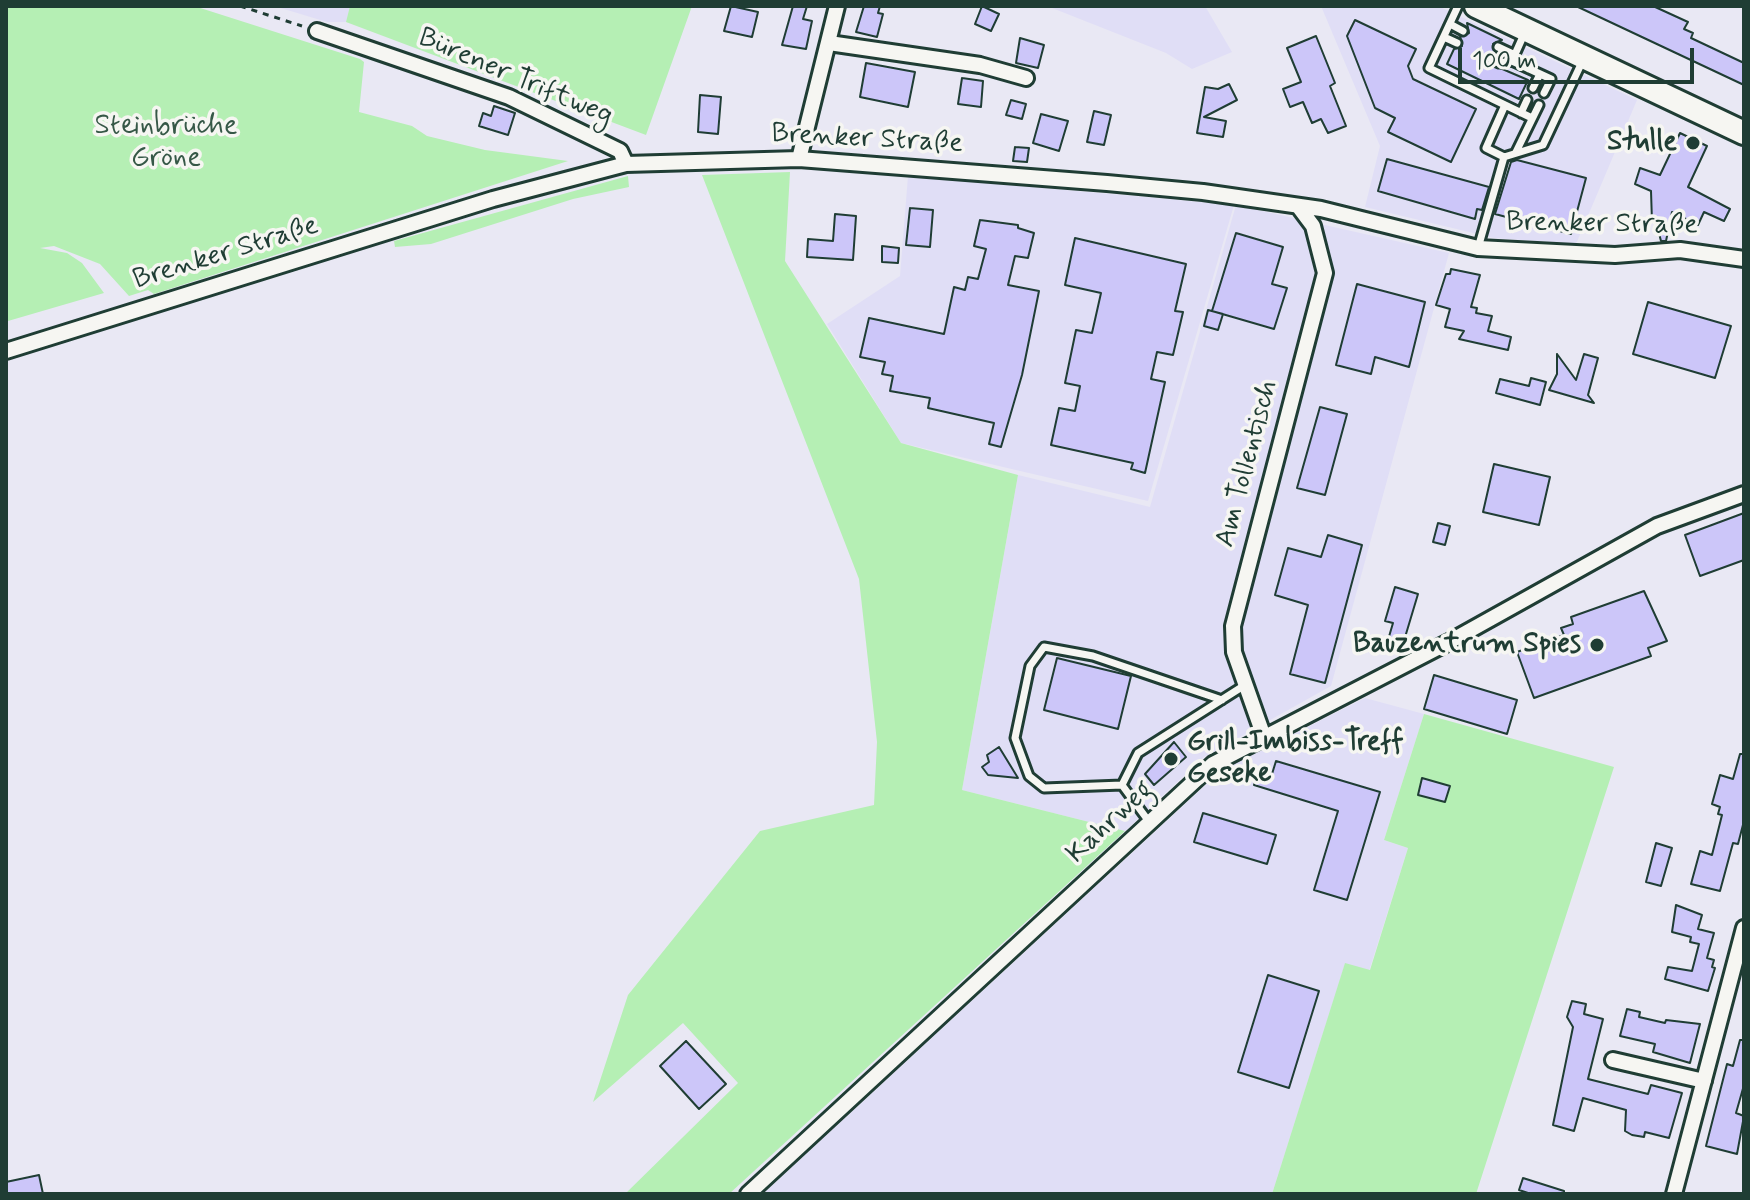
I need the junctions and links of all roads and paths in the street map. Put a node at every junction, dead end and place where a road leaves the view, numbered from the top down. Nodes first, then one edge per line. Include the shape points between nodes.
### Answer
1 (240, 6) edge
2 (837, 6) edge
3 (1458, 6) edge
4 (1476, 6) edge
5 (1450, 24) junction
6 (1526, 30) junction
7 (317, 31) joint
8 (1463, 31) dead end
9 (1444, 37) junction
10 (829, 43) junction
11 (1457, 43) dead end
12 (1498, 47) dead end
13 (1514, 58) junction
14 (1584, 58) junction
15 (1492, 60) dead end
16 (1540, 74) junction
17 (1026, 78) dead end
18 (1533, 88) dead end
19 (1544, 93) dead end
20 (1527, 100) dead end
21 (1505, 105) junction
22 (1539, 105) dead end
23 (1521, 113) junction
24 (1532, 118) junction
25 (1744, 133) edge
26 (1516, 152) junction
27 (1504, 157) junction
28 (799, 159) junction
29 (626, 164) junction
30 (1298, 206) junction
31 (1478, 248) junction
32 (1744, 259) edge
33 (6, 351) edge
34 (1744, 494) edge
35 (1245, 685) junction
36 (1222, 700) junction
37 (1264, 737) junction
38 (1122, 785) junction
39 (1150, 823) junction
40 (1744, 928) edge
41 (1740, 957) edge
42 (1613, 1060) dead end
43 (1704, 1081) junction
44 (748, 1194) edge
45 (1674, 1194) edge

1 - 7 path
2 - 10 street
3 - 5 lane
4 - 6 main road
5 - 8 lane
5 - 9 lane
6 - 13 lane
6 - 14 main road
7 - 29 street, Bürener Triftweg via 509,97 620,151
9 - 11 lane
9 - 21 lane via 1429,68
10 - 17 street via 980,65
10 - 28 street
12 - 13 lane
13 - 15 lane
13 - 16 lane
14 - 25 main road
14 - 26 lane via 1543,145
16 - 18 lane
16 - 19 lane via 1551,79
20 - 23 lane
21 - 23 lane
21 - 27 lane via 1486,148
22 - 24 lane
23 - 24 lane
24 - 26 lane
26 - 27 lane
27 - 31 lane
28 - 29 street, Brenker Straße
28 - 30 street, Brenker Straße via 1121,184
29 - 33 street, Brenker Straße via 493,199
30 - 31 street, Brenker Straße
30 - 35 street, Am Tollentisch via 1313,226 1325,273 1233,626 1234,652
31 - 32 street, Brenker Straße via 1615,255 1680,250
34 - 37 street, Kahrweg via 1657,526
35 - 36 lane
35 - 37 street, Am Tollentisch
36 - 38 lane via 1138,753
36 - 38 lane via 1093,656 1044,647 1030,666 1015,738 1029,776 1044,788
37 - 39 street, Kahrweg via 1213,764
38 - 39 lane
39 - 44 street, Kahrweg
40 - 41 street
41 - 43 street
42 - 43 street
43 - 45 street

